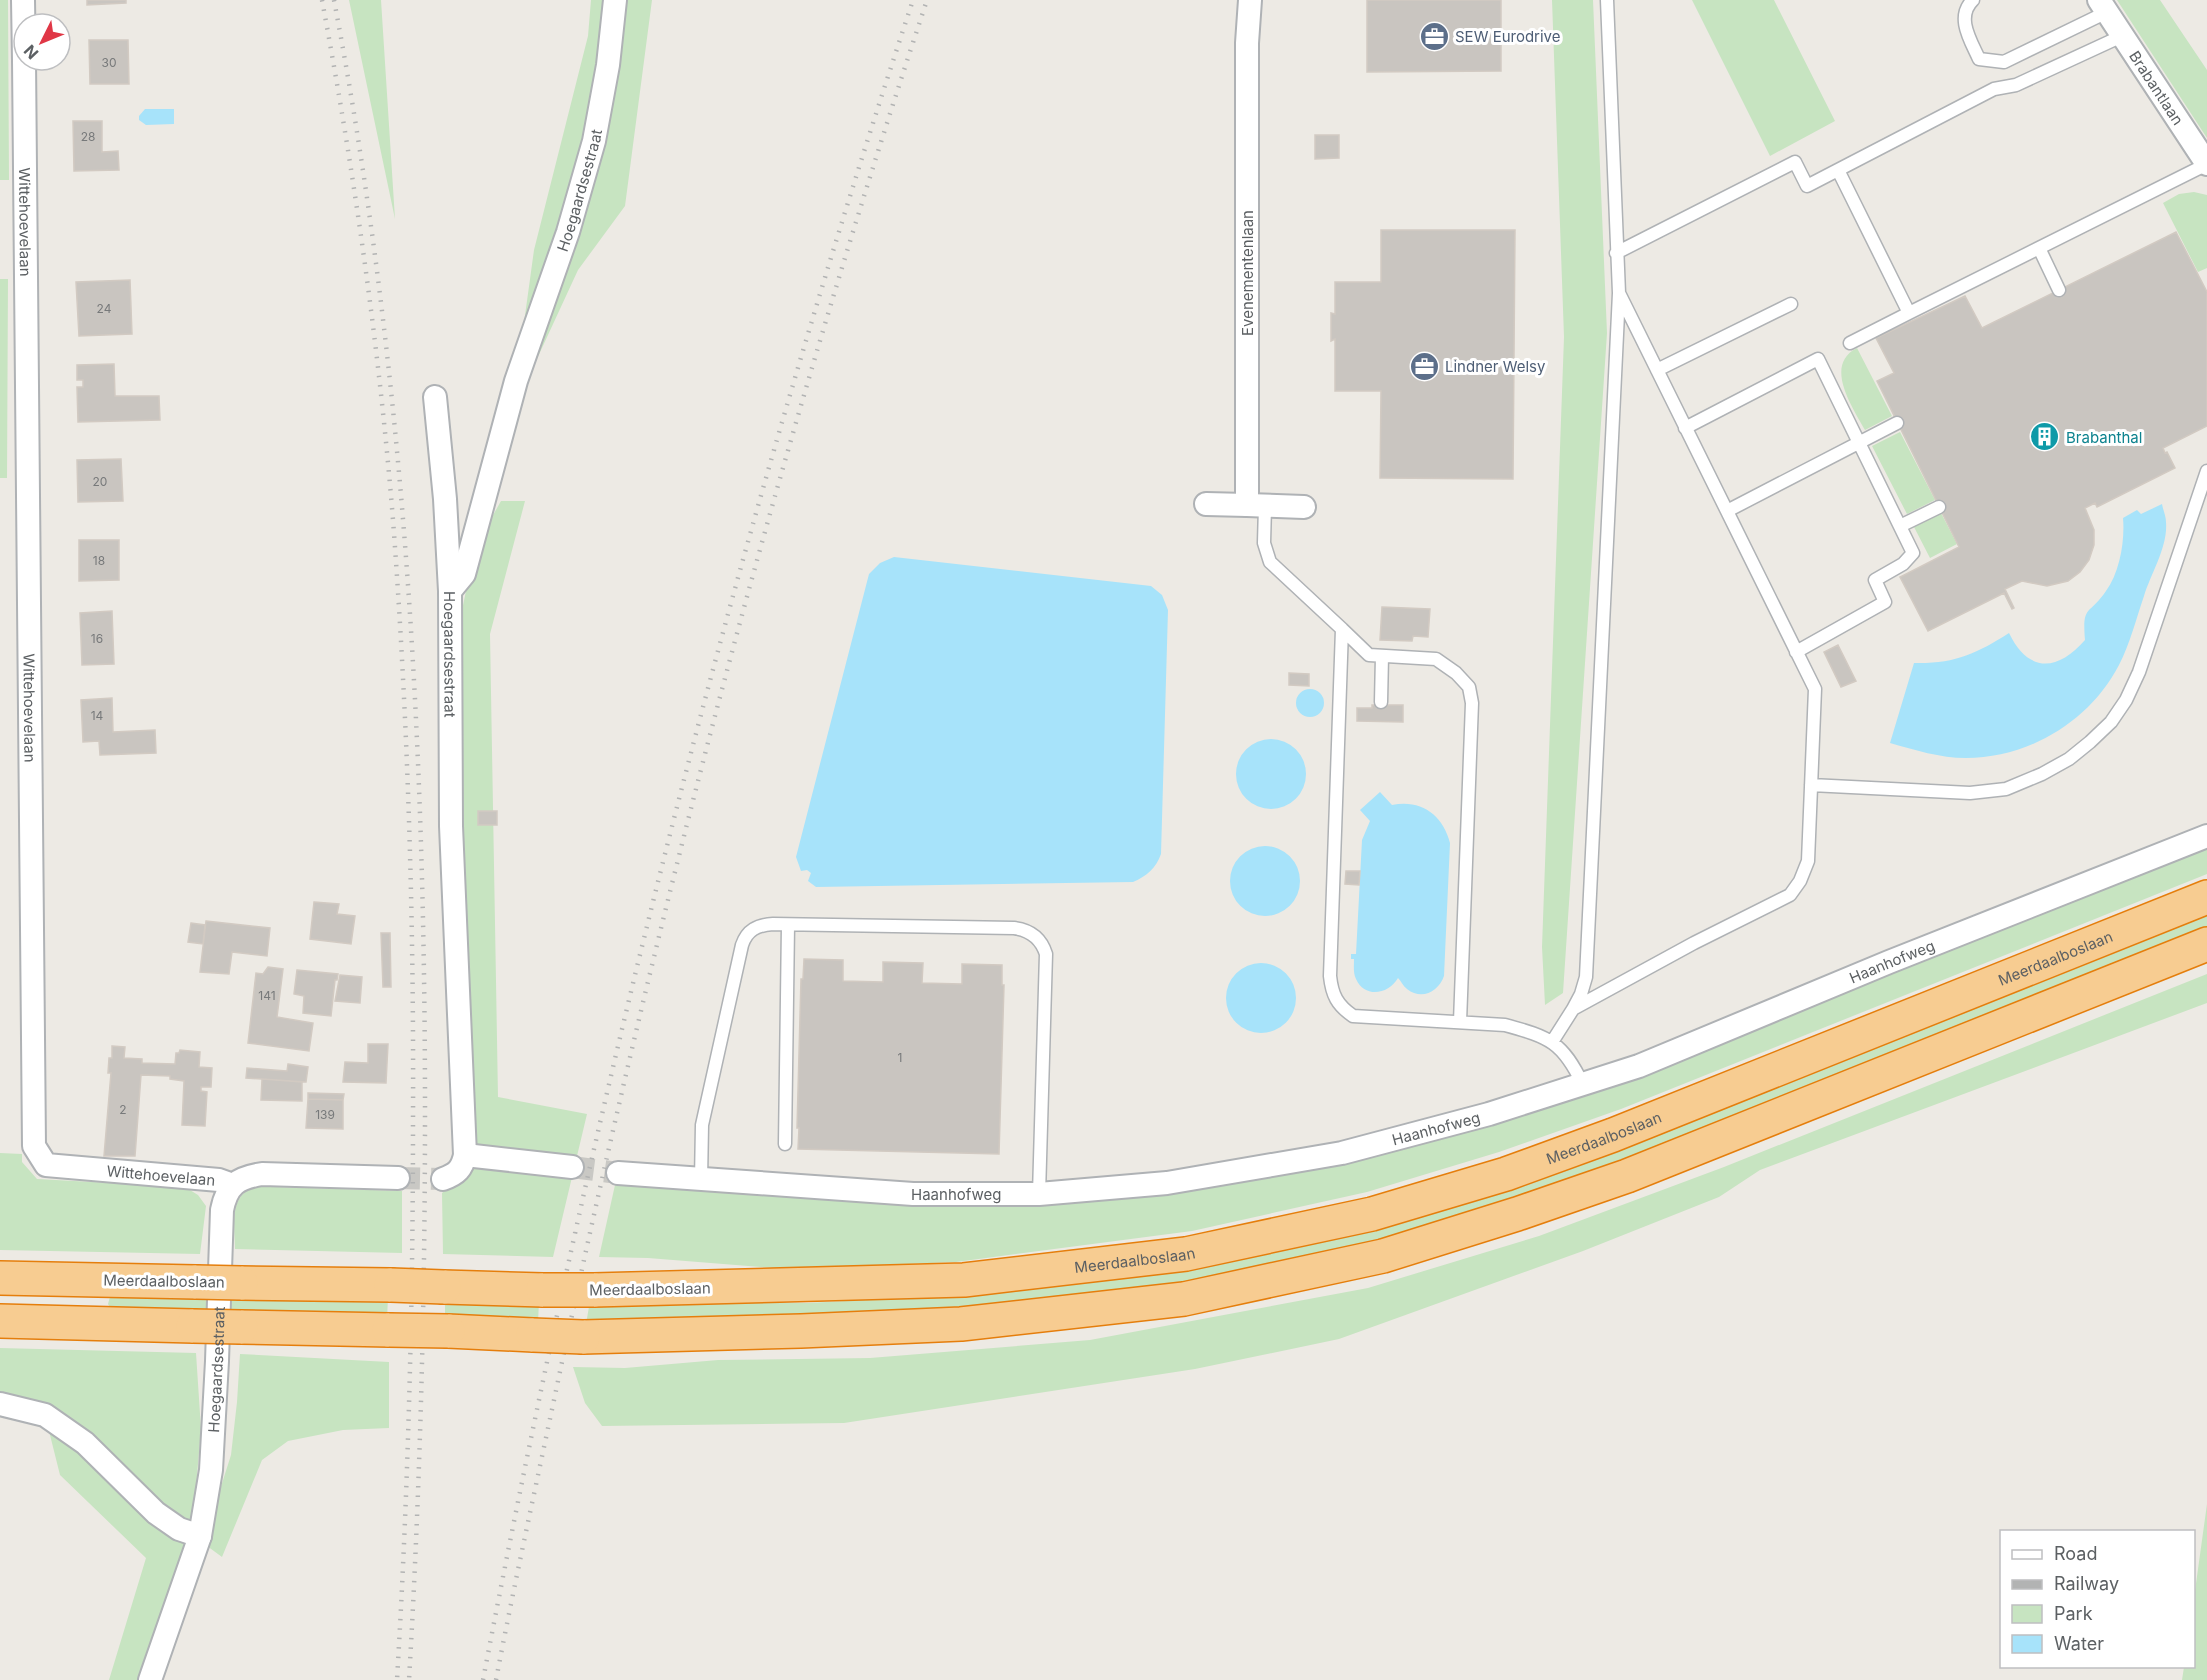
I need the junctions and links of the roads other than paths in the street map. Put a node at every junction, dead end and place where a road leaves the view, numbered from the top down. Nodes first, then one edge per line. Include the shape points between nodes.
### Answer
1 (615, 0) edge
2 (1250, 0) edge
3 (1607, 0) edge
4 (1973, 0) edge
5 (2103, 6) edge
6 (2122, 36) junction
7 (24, 72) edge
8 (2207, 164) edge
9 (1838, 170) junction
10 (2038, 248) junction
11 (1616, 253) junction
12 (2059, 290) dead end
13 (1619, 293) junction
14 (1791, 304) dead end
15 (1909, 313) junction
16 (1850, 343) dead end
17 (1657, 370) junction
18 (435, 397) dead end
19 (1897, 423) dead end
20 (1685, 428) junction
21 (1859, 443) junction
22 (2207, 471) edge
23 (1206, 504) dead end
24 (1256, 505) junction
25 (1304, 507) dead end
26 (1939, 507) dead end
27 (1727, 511) junction
28 (1900, 526) junction
29 (450, 591) junction
30 (1342, 629) junction
31 (1796, 652) junction
32 (1382, 656) junction
33 (1381, 702) dead end
34 (1811, 785) junction
35 (2207, 836) edge
36 (2207, 897) edge
37 (788, 925) junction
38 (2207, 944) edge
39 (1573, 1009) junction
40 (1460, 1022) junction
41 (1552, 1042) junction
42 (1583, 1085) junction
43 (785, 1144) dead end
44 (465, 1155) junction
45 (572, 1167) tunnel mouth
46 (618, 1173) tunnel mouth
47 (398, 1178) tunnel mouth
48 (443, 1179) tunnel mouth
49 (701, 1180) junction
50 (232, 1185) junction
51 (1039, 1194) junction
52 (0, 1278) edge
53 (0, 1322) edge
54 (0, 1404) edge
55 (200, 1536) junction
56 (150, 1680) edge

1 - 29 street, Hoegaardsestraat via 594,141 568,232 516,381 464,574
2 - 24 street, Evenementenlaan via 1247,43
3 - 11 lane
4 - 5 lane via 1968,4 1964,28 1979,58 2004,62
5 - 6 street, Brabantlaan
6 - 8 street, Brabantlaan
6 - 9 lane via 2016,85 1994,89
7 - 50 street, Wittehoevelaan via 34,1146 46,1165 219,1180
8 - 10 lane
9 - 11 lane via 1807,186 1795,162
9 - 15 lane
10 - 12 lane
10 - 15 lane
11 - 13 lane
13 - 17 lane
13 - 39 lane via 1586,977
14 - 17 lane
15 - 16 lane
17 - 20 lane
18 - 29 street
19 - 21 lane
20 - 21 lane via 1818,359
20 - 27 lane
21 - 27 lane
21 - 28 lane
22 - 34 lane via 2126,700 2111,722 2069,759 2006,789 1970,793
23 - 24 street
24 - 25 street
24 - 30 lane via 1270,562
26 - 28 lane
27 - 31 lane
28 - 31 lane via 1913,553 1903,564 1875,580 1885,602
29 - 44 street, Hoegaardsestraat via 451,826
30 - 32 lane via 1369,655
30 - 40 lane via 1331,992 1353,1016
31 - 34 lane via 1815,689
32 - 33 lane
32 - 40 lane via 1436,658 1468,687 1472,703
34 - 39 lane via 1808,861 1790,895
35 - 42 street, Haanhofweg via 1659,1058
36 - 52 highway, Meerdaalboslaan, bridge via 1613,1135 1506,1174 1372,1214 1186,1254 964,1280 594,1290
37 - 43 lane
37 - 49 lane via 759,926 744,939 702,1125
37 - 51 lane via 1014,928 1028,931 1040,941 1046,962
38 - 53 highway, bridge via 1627,1176 1383,1256 1184,1299 961,1324 583,1337
39 - 41 lane
40 - 41 lane via 1505,1025
41 - 42 lane via 1571,1060
42 - 51 street, Haanhofweg via 1342,1153 1167,1183
44 - 45 street
44 - 48 street via 454,1175
46 - 49 street, Haanhofweg
47 - 50 street via 262,1174
49 - 51 street, Haanhofweg via 913,1194
50 - 55 street, Hoegaardsestraat via 222,1210 211,1470
54 - 55 street via 45,1415 85,1443 156,1513 179,1529
55 - 56 street, Hoegaardsestraat

